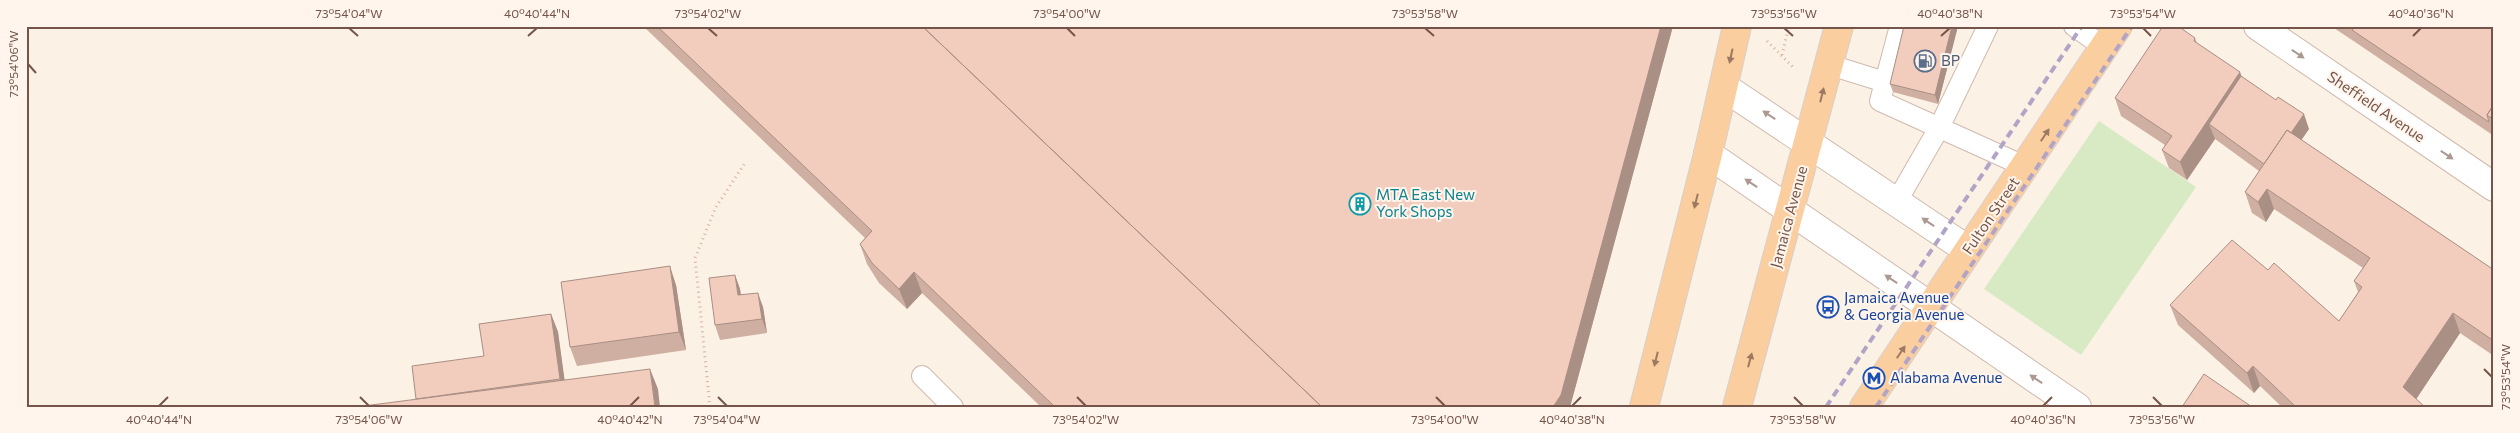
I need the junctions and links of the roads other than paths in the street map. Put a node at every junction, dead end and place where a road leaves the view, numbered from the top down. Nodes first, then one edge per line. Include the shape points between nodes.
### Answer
1 (1737, 26) edge
2 (1839, 26) edge
3 (1900, 26) edge
4 (1988, 26) edge
5 (2074, 26) edge
6 (2258, 26) edge
7 (2111, 37) edge
8 (1830, 65) junction
9 (1885, 82) junction
10 (1724, 87) junction
11 (1939, 128) junction
12 (1810, 142) junction
13 (1708, 154) junction
14 (2024, 166) junction
15 (2494, 187) edge
16 (1897, 201) junction
17 (1792, 211) junction
18 (1968, 250) junction
19 (1931, 307) junction
20 (922, 376) dead end
21 (2068, 404) edge
22 (953, 407) edge
23 (1644, 407) edge
24 (1737, 407) edge
25 (1864, 407) edge

1 -> 10 main road
2 - 8 main road, Jamaica Avenue
3 - 9 lane via 1897,55
4 - 11 lane via 1956,69
5 - 7 lane
6 -> 15 street, Sheffield Avenue
14 -> 7 main road, Fulton Street
8 - 9 lane
12 -> 8 main road, Jamaica Avenue
9 - 11 lane via 1880,101
12 -> 10 street
10 - 13 main road
11 - 14 lane
11 - 16 lane
12 - 16 street
12 - 17 main road, Jamaica Avenue
17 -> 13 street
13 -> 23 main road
14 - 18 main road, Fulton Street
18 -> 16 street
19 -> 17 street
24 -> 17 main road, Jamaica Avenue
18 - 19 main road, Fulton Street
21 -> 19 street
25 -> 19 main road, Fulton Street
20 - 22 lane

